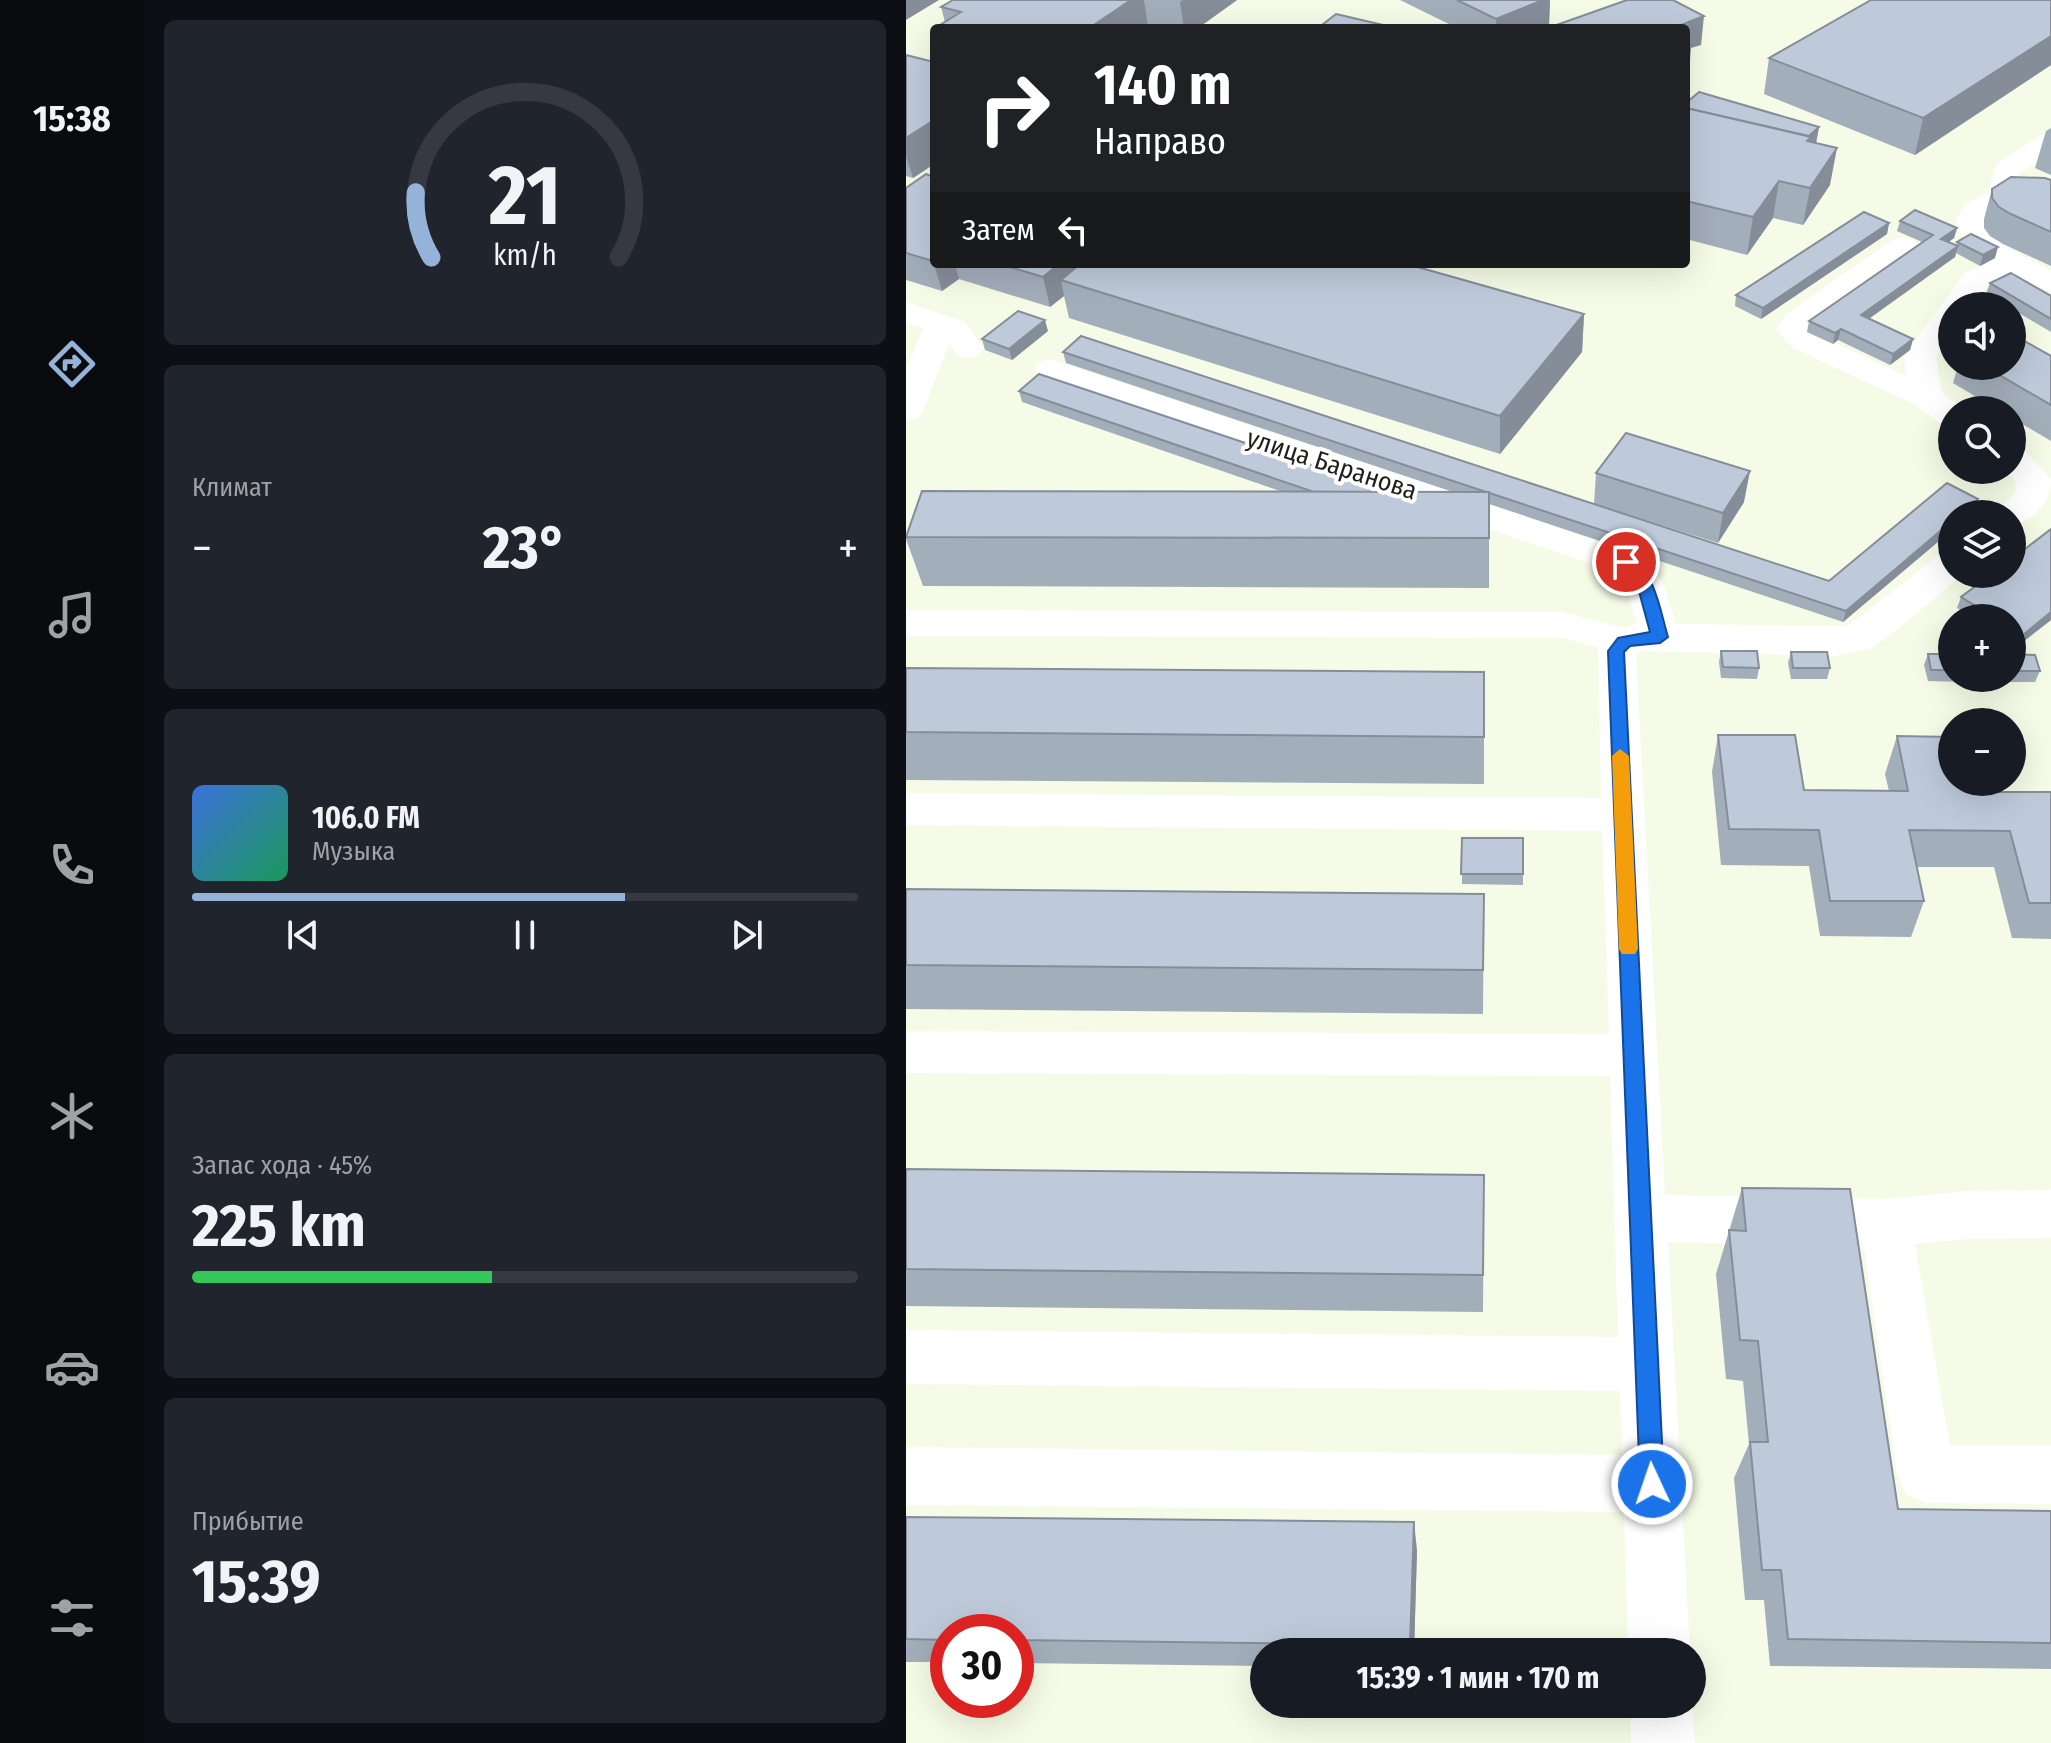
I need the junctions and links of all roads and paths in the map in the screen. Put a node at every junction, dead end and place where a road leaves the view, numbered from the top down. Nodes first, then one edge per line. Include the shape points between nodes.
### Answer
1 (2051, 141) edge
2 (2001, 196) junction
3 (2051, 202) edge
4 (1903, 246) dead end
5 (2009, 264) junction
6 (2051, 283) edge
7 (1967, 292) edge
8 (906, 311) edge
9 (941, 322) junction
10 (1938, 332) edge
11 (968, 348) dead end
12 (1050, 369) dead end
13 (1938, 403) edge
14 (1938, 406) edge
15 (906, 411) edge
16 (2026, 472) edge
17 (2026, 502) edge
18 (1938, 575) edge
19 (906, 623) edge
20 (1642, 640) junction
21 (906, 809) edge
22 (1623, 815) junction
23 (906, 1052) edge
24 (1633, 1055) junction
25 (2051, 1214) edge
26 (1640, 1218) junction
27 (1886, 1223) junction
28 (906, 1357) edge
29 (1646, 1364) junction
30 (2051, 1475) edge
31 (906, 1476) edge
32 (1652, 1484) junction
33 (1658, 1638) edge
34 (1662, 1718) edge
35 (1663, 1743) edge

1 - 2 street via 2007,169
2 - 3 street via 2037,196
2 - 5 street via 1973,210 1971,228
4 - 14 street via 1792,330 1804,341
5 - 6 street
5 - 7 street via 1976,280
8 - 9 street
9 - 11 street via 963,337
9 - 15 street
10 - 13 street via 1920,357
12 - 20 street, улица Баранова via 1626,562 1644,583
16 - 17 street via 2034,480
18 - 20 street via 1858,638
19 - 20 street via 1563,625
20 - 22 street via 1616,651
21 - 22 street
22 - 24 street
23 - 24 street
24 - 26 street
25 - 27 street
26 - 27 street
26 - 29 street
27 - 30 street via 1926,1474
28 - 29 street
29 - 32 street
31 - 32 street
32 - 33 street
34 - 35 street

